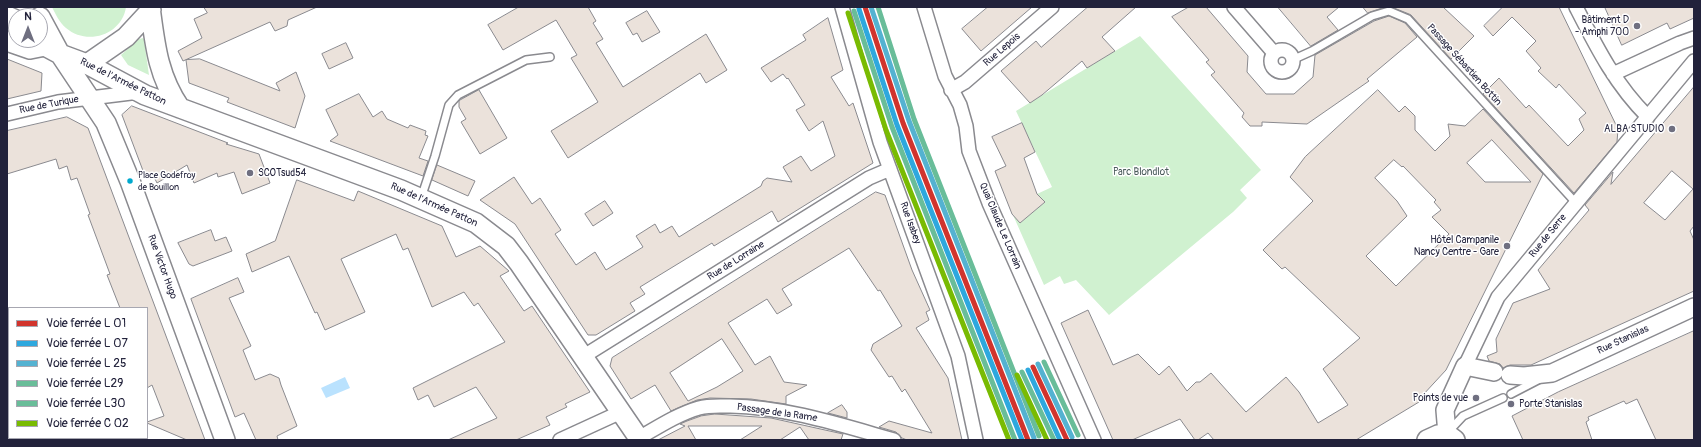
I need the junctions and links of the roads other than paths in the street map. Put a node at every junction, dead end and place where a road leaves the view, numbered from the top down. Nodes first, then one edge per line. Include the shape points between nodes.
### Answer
1 (842, 7) edge
2 (924, 7) edge
3 (1052, 7) edge
4 (1234, 7) edge
5 (1576, 7) edge
6 (150, 8) edge
7 (1694, 38) edge
8 (7, 41) edge
9 (49, 46) edge
10 (1274, 53) junction
11 (550, 57) dead end
12 (1292, 60) junction
13 (1694, 61) edge
14 (87, 64) junction
15 (1613, 74) junction
16 (951, 90) junction
17 (145, 95) junction
18 (90, 98) junction
19 (180, 108) junction
20 (7, 114) edge
21 (1648, 117) junction
22 (890, 169) junction
23 (421, 198) junction
24 (1576, 203) junction
25 (1694, 308) edge
26 (584, 356) junction
27 (1465, 366) junction
28 (1552, 373) junction
29 (1511, 394) dead end
30 (1503, 398) dead end
31 (622, 412) junction
32 (1451, 437) edge
33 (640, 439) edge
34 (225, 440) edge
35 (560, 440) edge
36 (894, 440) edge
37 (976, 440) edge
38 (1094, 440) edge
39 (1427, 440) edge

1 - 22 street, Rue Isabey via 873,119
2 - 16 street, Quai Claude Le Lorrain
3 - 16 street, Rue Lepois via 965,82
4 - 10 street
5 - 15 street
6 - 14 main road via 126,37
6 - 19 main road, Rue de l'Armée Patton via 160,70
7 - 15 street
8 - 9 main road via 30,49
9 - 14 main road, Rue de l'Armée Patton
9 - 18 main road, Rue Victor Hugo
10 - 12 street via 1284,51 1290,54
10 - 12 street via 1271,63 1277,71 1288,70
11 - 23 lane via 526,60 458,95 449,105
12 - 24 lane, Passage Sébastien Bottin via 1312,52 1372,16 1389,11 1408,19
13 - 21 street, Rue de Serre
14 - 17 main road, Rue de l'Armée Patton
15 - 21 street
16 - 38 street, Quai Claude Le Lorrain via 960,105 969,151 989,203
17 - 18 street via 131,93
17 - 19 main road, Rue de l'Armée Patton
18 - 20 street, Rue de Turique via 58,102
18 - 34 main road, Rue Victor Hugo via 106,123 130,181
19 - 23 main road, Rue de l'Armée Patton
21 - 24 street, Rue de Serre
22 - 26 street, Rue de Lorraine via 869,178
22 - 37 street, Rue Isabey via 958,356
23 - 26 main road, Rue de l'Armée Patton via 476,223 506,246
24 - 27 street, Rue de Serre via 1498,297
25 - 28 street, Rue Stanislas
26 - 31 main road, Rue de l'Armée Patton
27 - 28 street, Rue Stanislas via 1524,376
27 - 32 street, Rue de Serre via 1445,410
28 - 29 lane, Rue Stanislas
30 - 32 lane via 1463,416
31 - 33 main road, Rue de l'Armée Patton
31 - 35 street
32 - 39 main road via 1438,435
33 - 36 street, Passage de la Rame via 690,412 706,407 742,406 817,418

